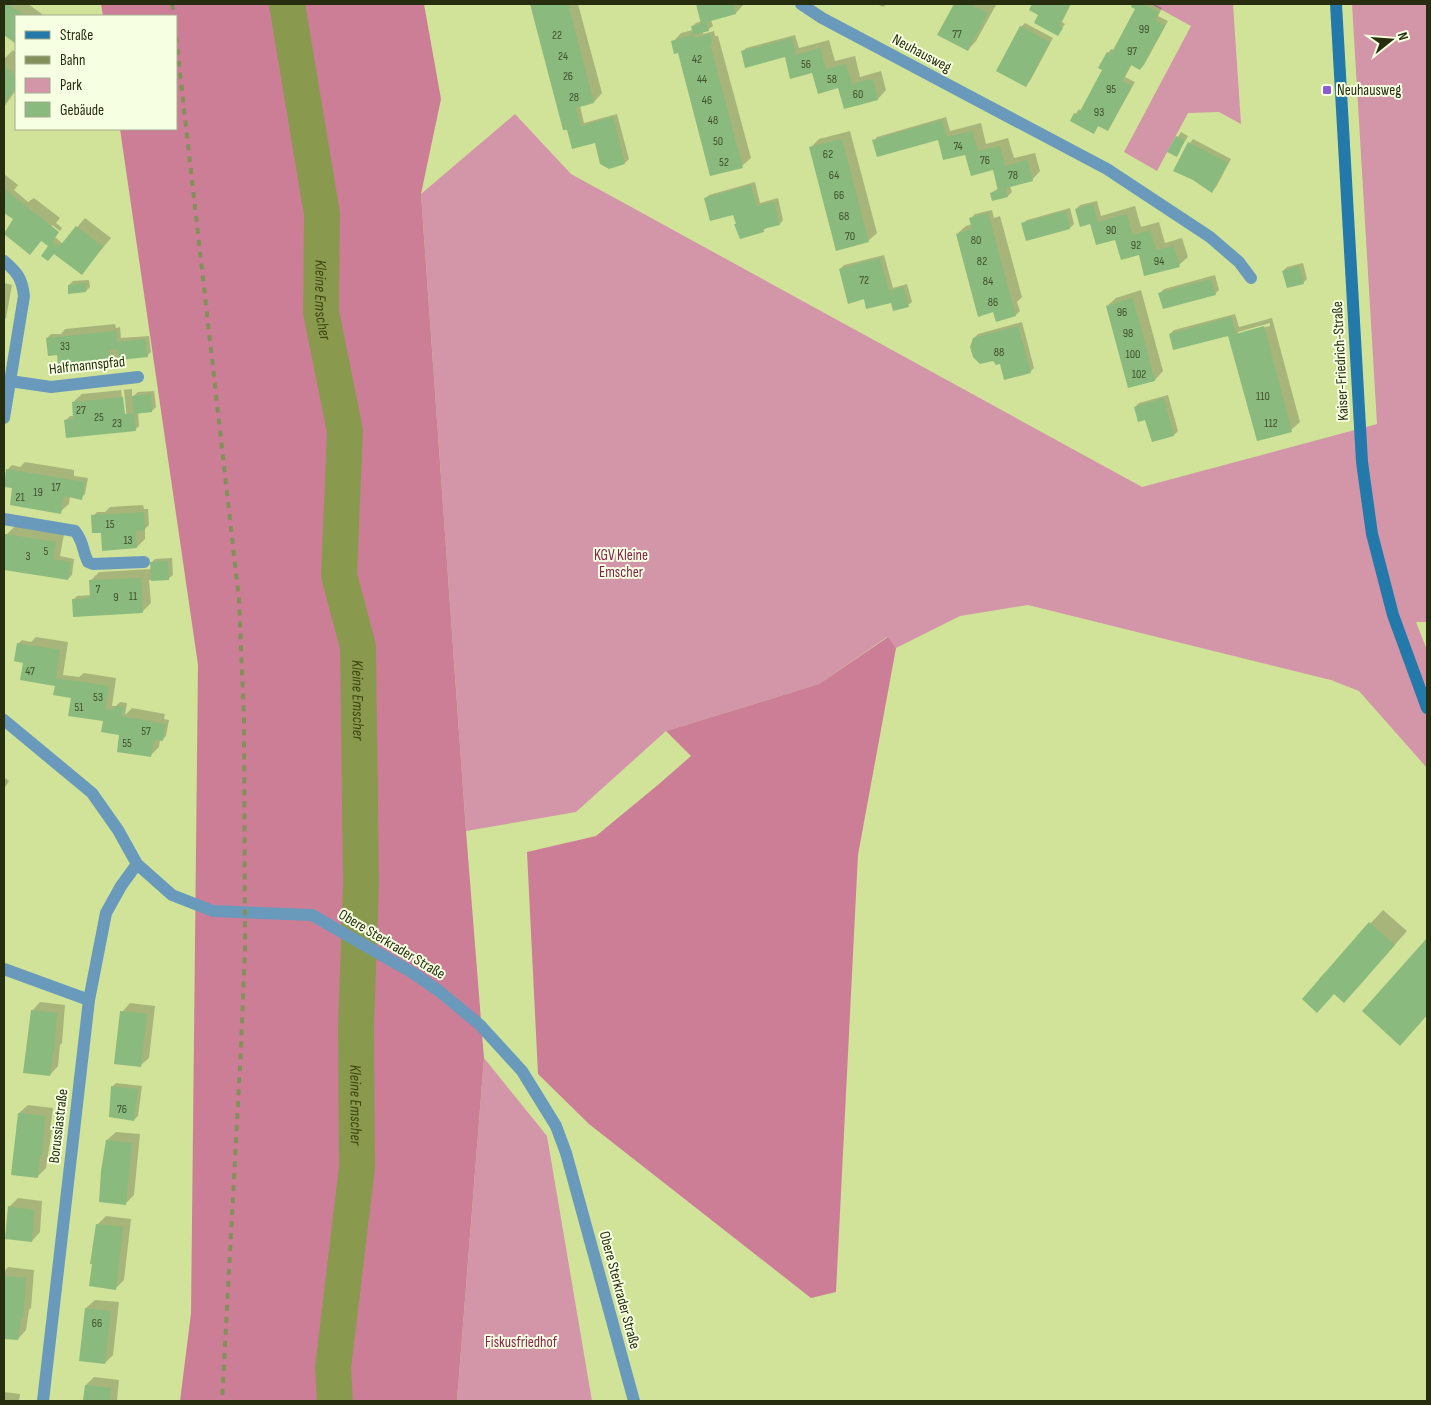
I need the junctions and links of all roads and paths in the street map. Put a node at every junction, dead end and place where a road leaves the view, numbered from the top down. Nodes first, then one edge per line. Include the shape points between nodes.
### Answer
1 (801, 4) edge
2 (1336, 4) edge
3 (4, 261) edge
4 (1251, 278) dead end
5 (138, 377) dead end
6 (10, 381) junction
7 (4, 418) edge
8 (4, 519) edge
9 (144, 562) dead end
10 (1427, 708) edge
11 (4, 720) edge
12 (137, 864) junction
13 (4, 969) edge
14 (89, 1000) junction
15 (42, 1401) edge
16 (634, 1401) edge

1 - 4 street, Neuhausweg via 1106,168 1210,236 1239,262
2 - 10 main road, Kaiser-Friedrich-Straße via 1362,462 1372,534 1391,606
3 - 6 street via 23,282 24,296
5 - 6 street, Halfmannspfad via 51,388
6 - 7 street
8 - 9 street via 74,531 82,539 88,562 93,564
11 - 12 street, Obere Sterkrader Straße via 92,793
12 - 14 street, Borussiastraße via 106,913
12 - 16 street, Obere Sterkrader Straße via 172,895 213,911 312,915 413,973 480,1025 522,1071 556,1126
13 - 14 street
14 - 15 street, Borussiastraße

